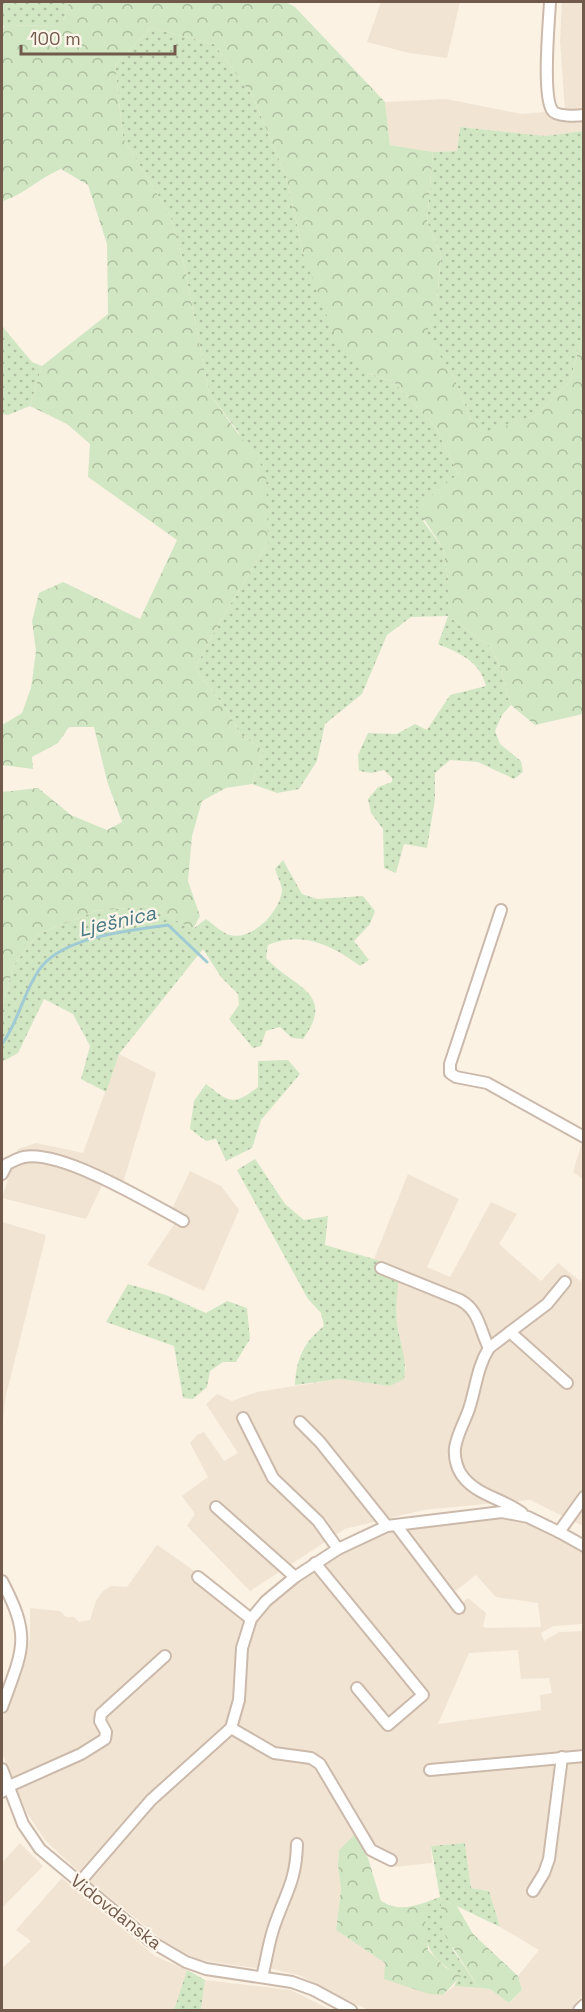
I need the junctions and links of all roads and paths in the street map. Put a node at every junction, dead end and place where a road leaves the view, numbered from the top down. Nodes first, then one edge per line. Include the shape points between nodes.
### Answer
1 (550, 2) edge
2 (584, 115) edge
3 (501, 910) dead end
4 (584, 1137) edge
5 (2, 1174) edge
6 (183, 1221) dead end
7 (381, 1268) dead end
8 (565, 1282) dead end
9 (510, 1332) junction
10 (489, 1348) junction
11 (567, 1383) dead end
12 (243, 1418) dead end
13 (300, 1422) dead end
14 (584, 1497) edge
15 (216, 1507) dead end
16 (528, 1517) junction
17 (391, 1525) junction
18 (559, 1532) junction
19 (584, 1546) edge
20 (339, 1549) junction
21 (315, 1563) junction
22 (198, 1577) dead end
23 (295, 1577) junction
24 (2, 1581) edge
25 (459, 1608) dead end
26 (251, 1619) junction
27 (165, 1656) dead end
28 (357, 1688) dead end
29 (2, 1707) edge
30 (231, 1728) junction
31 (584, 1756) edge
32 (562, 1757) junction
33 (2, 1769) edge
34 (430, 1770) dead end
35 (4, 1789) edge
36 (297, 1844) dead end
37 (391, 1860) dead end
38 (79, 1882) junction
39 (532, 1891) dead end
40 (262, 1977) junction
41 (584, 2005) edge
42 (351, 2010) edge
43 (579, 2010) edge

1 - 2 street via 548,90 552,110
3 - 4 street via 450,1072 456,1077 487,1083
5 - 6 street via 7,1164 23,1157 59,1162 121,1188
7 - 10 street via 471,1306
8 - 9 street via 547,1304
9 - 10 street
9 - 11 street
10 - 16 street via 481,1360 455,1448 457,1464 477,1490
12 - 20 street via 273,1478 318,1521
13 - 17 street
14 - 18 street
15 - 23 street
16 - 17 street via 502,1512
16 - 18 street
17 - 20 street
17 - 25 street
18 - 19 street
20 - 21 street
21 - 23 street
21 - 28 street via 423,1695 388,1725
22 - 26 street
23 - 26 street
24 - 29 street via 17,1610 24,1636
26 - 30 street via 242,1647 239,1700
27 - 35 street via 101,1714 105,1739
30 - 37 street via 274,1753 315,1760 332,1781 371,1850
30 - 38 street via 151,1800
31 - 32 street
32 - 34 street
32 - 39 street via 549,1859
33 - 35 street, Vidovdanska
35 - 38 street, Vidovdanska via 29,1835 54,1863
36 - 40 street via 292,1887 274,1929
38 - 40 street, Vidovdanska via 168,1953 206,1969
40 - 42 street, Vidovdanska via 314,1990
41 - 43 street

